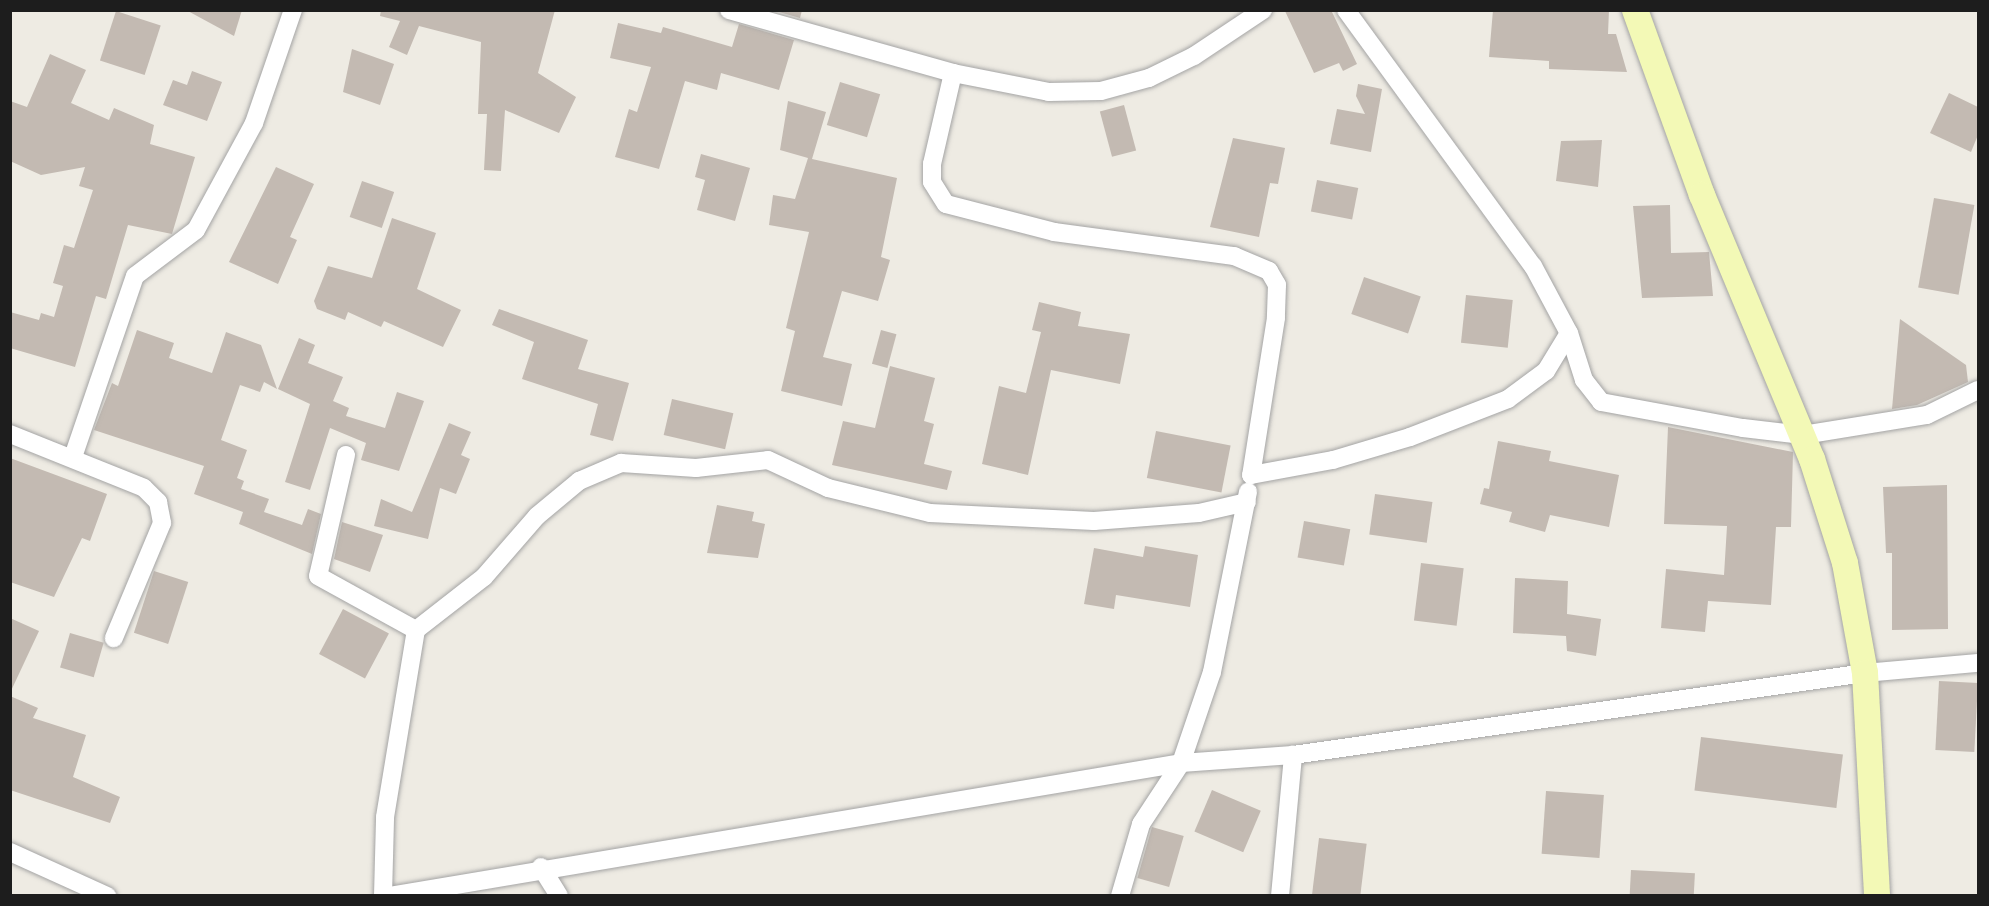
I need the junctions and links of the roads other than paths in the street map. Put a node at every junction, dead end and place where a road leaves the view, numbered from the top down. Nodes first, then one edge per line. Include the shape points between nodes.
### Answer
1 (293, 10) edge
2 (729, 10) edge
3 (1263, 10) edge
4 (1346, 10) edge
5 (1635, 10) edge
6 (953, 73) junction
7 (1569, 333) junction
8 (1978, 386) edge
9 (10, 434) edge
10 (1803, 435) junction
11 (346, 455) dead end
12 (73, 457) junction
13 (1251, 476) junction
14 (1247, 502) junction
15 (416, 630) junction
16 (114, 638) dead end
17 (1978, 663) edge
18 (1865, 673) junction
19 (1293, 755) junction
20 (1181, 763) junction
21 (10, 852) edge
22 (542, 867) junction
23 (107, 896) edge
24 (383, 896) edge
25 (390, 896) edge
26 (560, 896) edge
27 (1120, 896) edge
28 (1280, 896) edge
29 (1876, 896) edge

1 - 12 street via 254,123 196,230 135,276
2 - 6 street
3 - 6 street via 1149,78 1101,91 1049,92
4 - 7 street via 1533,266
5 - 10 street via 1702,195
6 - 13 street via 932,164 932,182 946,204 1054,232 1234,256 1269,271 1277,285 1276,318
7 - 10 street via 1584,380 1601,402 1614,408
7 - 13 street via 1546,371 1508,399 1344,457
8 - 10 street via 1927,415
9 - 12 street
10 - 18 street via 1845,563
11 - 15 street via 318,576
12 - 16 street via 144,488 161,510 162,523
13 - 14 street
14 - 15 street via 1199,513 1094,521 970,516 881,504 768,460 696,468 621,463 579,481 537,516 484,577
14 - 20 street via 1212,672
15 - 24 street via 385,817
17 - 18 street
18 - 19 street
18 - 29 street
19 - 20 street
19 - 28 street
20 - 22 street
20 - 27 street via 1141,824
21 - 23 street
22 - 25 street
22 - 26 street

